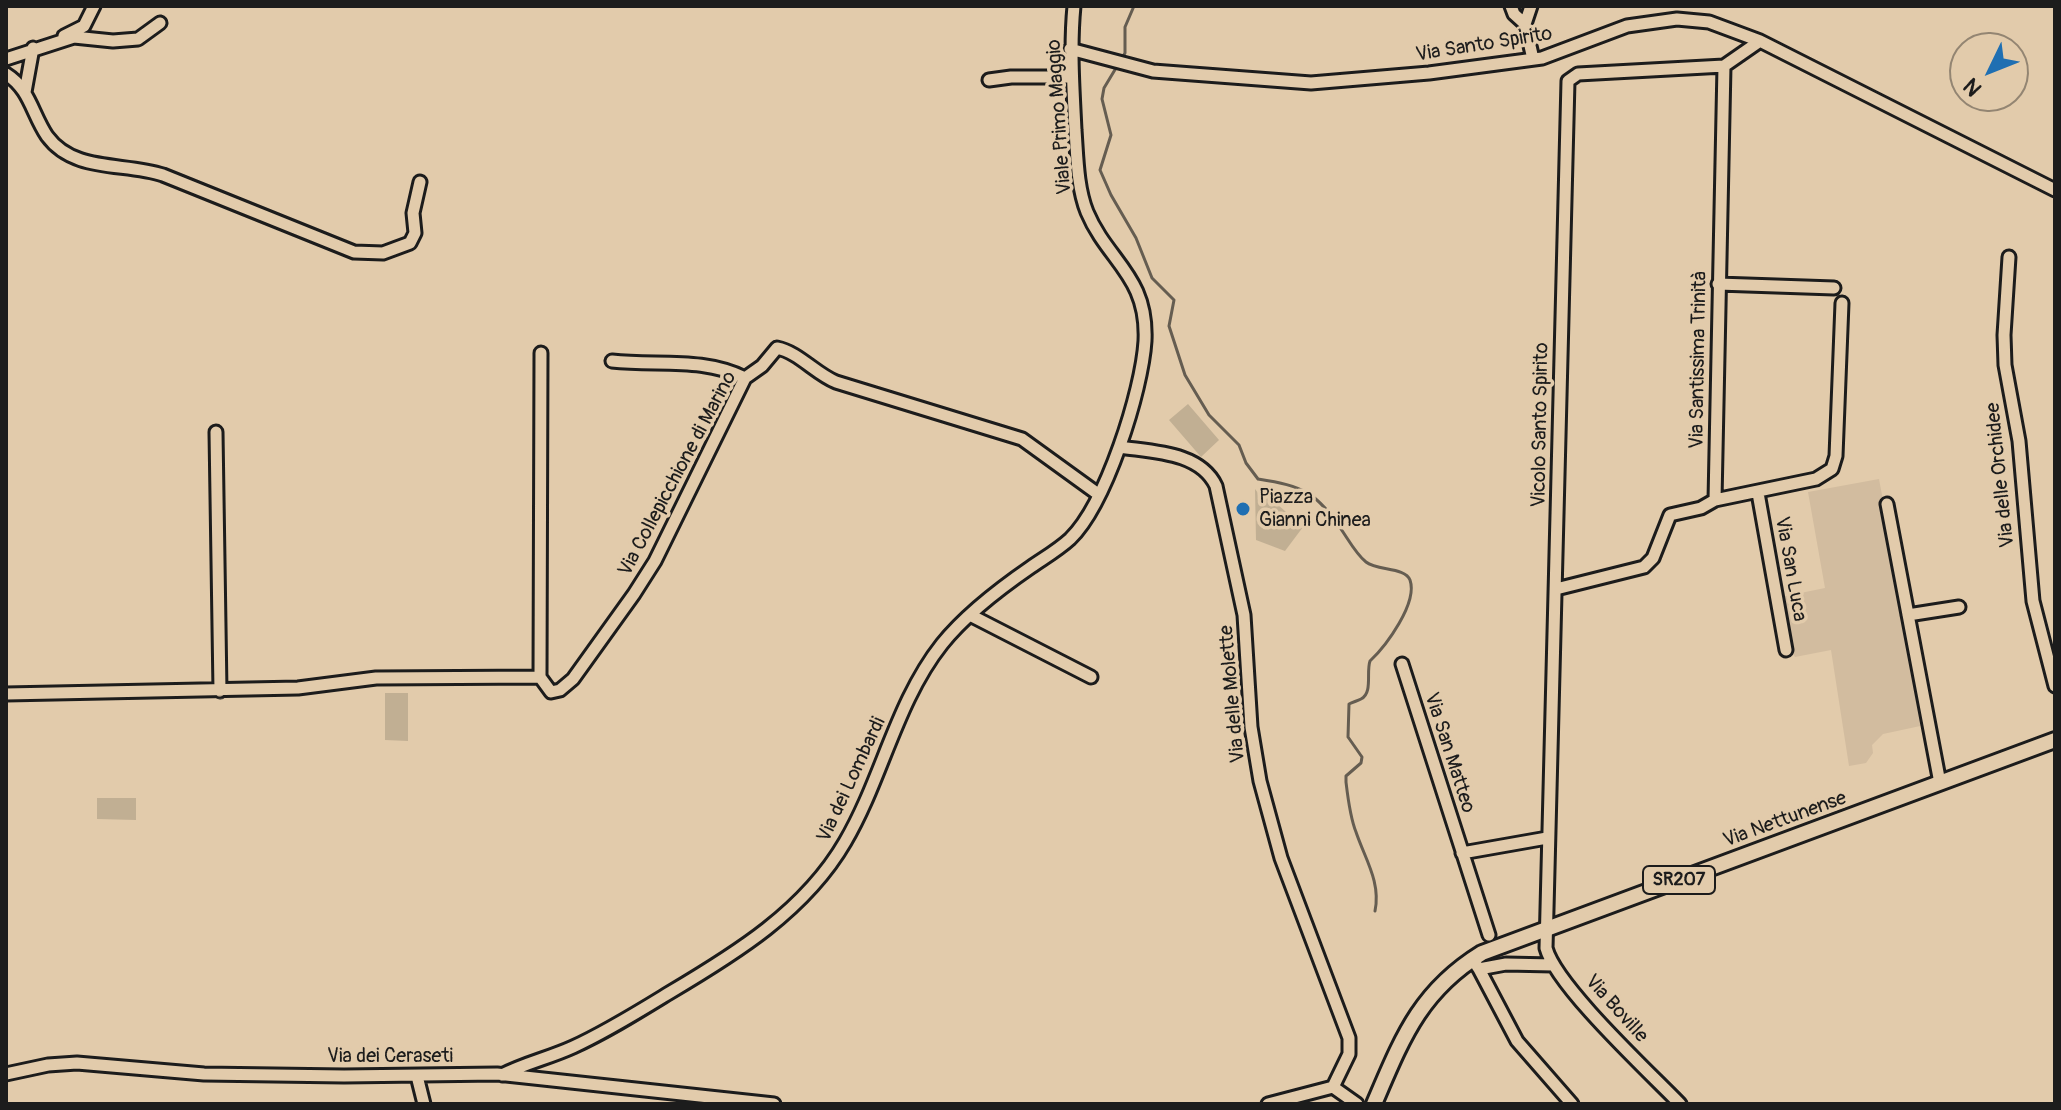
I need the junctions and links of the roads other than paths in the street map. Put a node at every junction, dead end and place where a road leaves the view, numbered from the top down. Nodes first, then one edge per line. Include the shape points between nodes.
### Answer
1 (94, 6) edge
2 (1074, 6) edge
3 (1511, 6) edge
4 (1531, 6) edge
5 (160, 23) dead end
6 (1525, 24) junction
7 (58, 41) junction
8 (1760, 41) junction
9 (33, 48) junction
10 (1070, 49) junction
11 (6, 59) edge
12 (1533, 59) junction
13 (1724, 66) junction
14 (6, 74) edge
15 (1072, 77) junction
16 (989, 80) dead end
17 (25, 92) junction
18 (420, 182) dead end
19 (2055, 190) edge
20 (2009, 257) dead end
21 (1718, 284) junction
22 (1834, 288) dead end
23 (1842, 303) dead end
24 (541, 353) dead end
25 (612, 361) dead end
26 (745, 378) junction
27 (216, 432) dead end
28 (1120, 447) junction
29 (1758, 493) junction
30 (1098, 494) junction
31 (1715, 500) junction
32 (1887, 504) dead end
33 (1556, 589) junction
34 (1959, 607) dead end
35 (970, 615) junction
36 (1908, 615) junction
37 (1786, 650) dead end
38 (1402, 664) dead end
39 (540, 677) junction
40 (1091, 677) dead end
41 (2055, 686) edge
42 (220, 691) junction
43 (6, 694) edge
44 (2055, 740) edge
45 (1940, 783) junction
46 (1547, 838) junction
47 (1462, 853) junction
48 (1547, 928) junction
49 (1489, 935) dead end
50 (1476, 964) junction
51 (1553, 965) junction
52 (6, 1074) edge
53 (502, 1075) junction
54 (417, 1076) junction
55 (1333, 1087) junction
56 (424, 1104) edge
57 (774, 1104) edge
58 (1268, 1104) edge
59 (1357, 1104) edge
60 (1374, 1104) edge
61 (1572, 1104) edge
62 (1680, 1104) edge

1 - 7 street via 84,26
2 - 10 street, Viale Primo Maggio
3 - 6 street
4 - 6 street
5 - 7 street via 134,40
6 - 12 street
7 - 9 street
8 - 12 street, Via Santo Spirito via 1718,24 1677,19 1627,26
8 - 13 street
8 - 19 street, Via Santo Spirito
9 - 11 street
9 - 17 street
10 - 12 street, Via Santo Spirito via 1165,73 1311,83
10 - 15 street, Viale Primo Maggio
13 - 21 street, Via Santissima Trinità
13 - 33 street, Vicolo Santo Spirito via 1578,74 1569,80
14 - 17 street
15 - 16 street
15 - 28 street, Viale Primo Maggio via 1084,203 1129,275 1145,322 1141,371
17 - 18 street via 48,137 71,156 163,175 354,252 383,253 410,243
20 - 41 street, Via delle Orchidee via 2005,365 2019,441 2033,601
21 - 22 street
21 - 31 street, Via Santissima Trinità
23 - 29 street via 1834,467 1819,478
24 - 39 street
25 - 26 street via 689,363
26 - 30 street, Via Collepicchione di Marino via 782,349 835,381 1022,439
26 - 39 street, Via Collepicchione di Marino via 634,594 566,685 551,692
27 - 42 street
28 - 30 street, Via dei Lombardi
28 - 55 street, Via delle Molette via 1199,464 1216,486 1242,605 1260,781 1281,858 1349,1038 1349,1054
29 - 31 street
29 - 37 street, Via San Luca
30 - 35 street, Via dei Lombardi via 1069,539
31 - 33 street via 1670,515 1652,560 1644,567
32 - 36 street
33 - 46 street, Vicolo Santo Spirito
34 - 36 street
35 - 40 street
35 - 53 street, Via dei Lombardi via 932,658 850,834 801,897 747,945 647,1007 580,1044
36 - 45 street
38 - 47 street, Via San Matteo
39 - 42 street, Via Collepicchione di Marino via 376,678
42 - 43 street, Via Collepicchione di Marino
44 - 45 main road, Via Nettunense / SR207
45 - 48 main road, Via Nettunense / SR207
46 - 47 street
46 - 48 street, Vicolo Santo Spirito
47 - 49 street, Via San Matteo
48 - 50 main road, Via Nettunense / SR207 via 1493,948
48 - 51 street via 1546,948
50 - 51 street
50 - 60 main road, Via Nettunense / SR207 via 1445,979 1417,1013
50 - 61 street via 1517,1041
51 - 62 street, Via Boville
52 - 54 street, Via dei Ceraseti via 77,1063 195,1074
53 - 54 street, Via dei Ceraseti
53 - 57 street, Via dei Ceraseti
54 - 56 street
55 - 58 street
55 - 59 street

